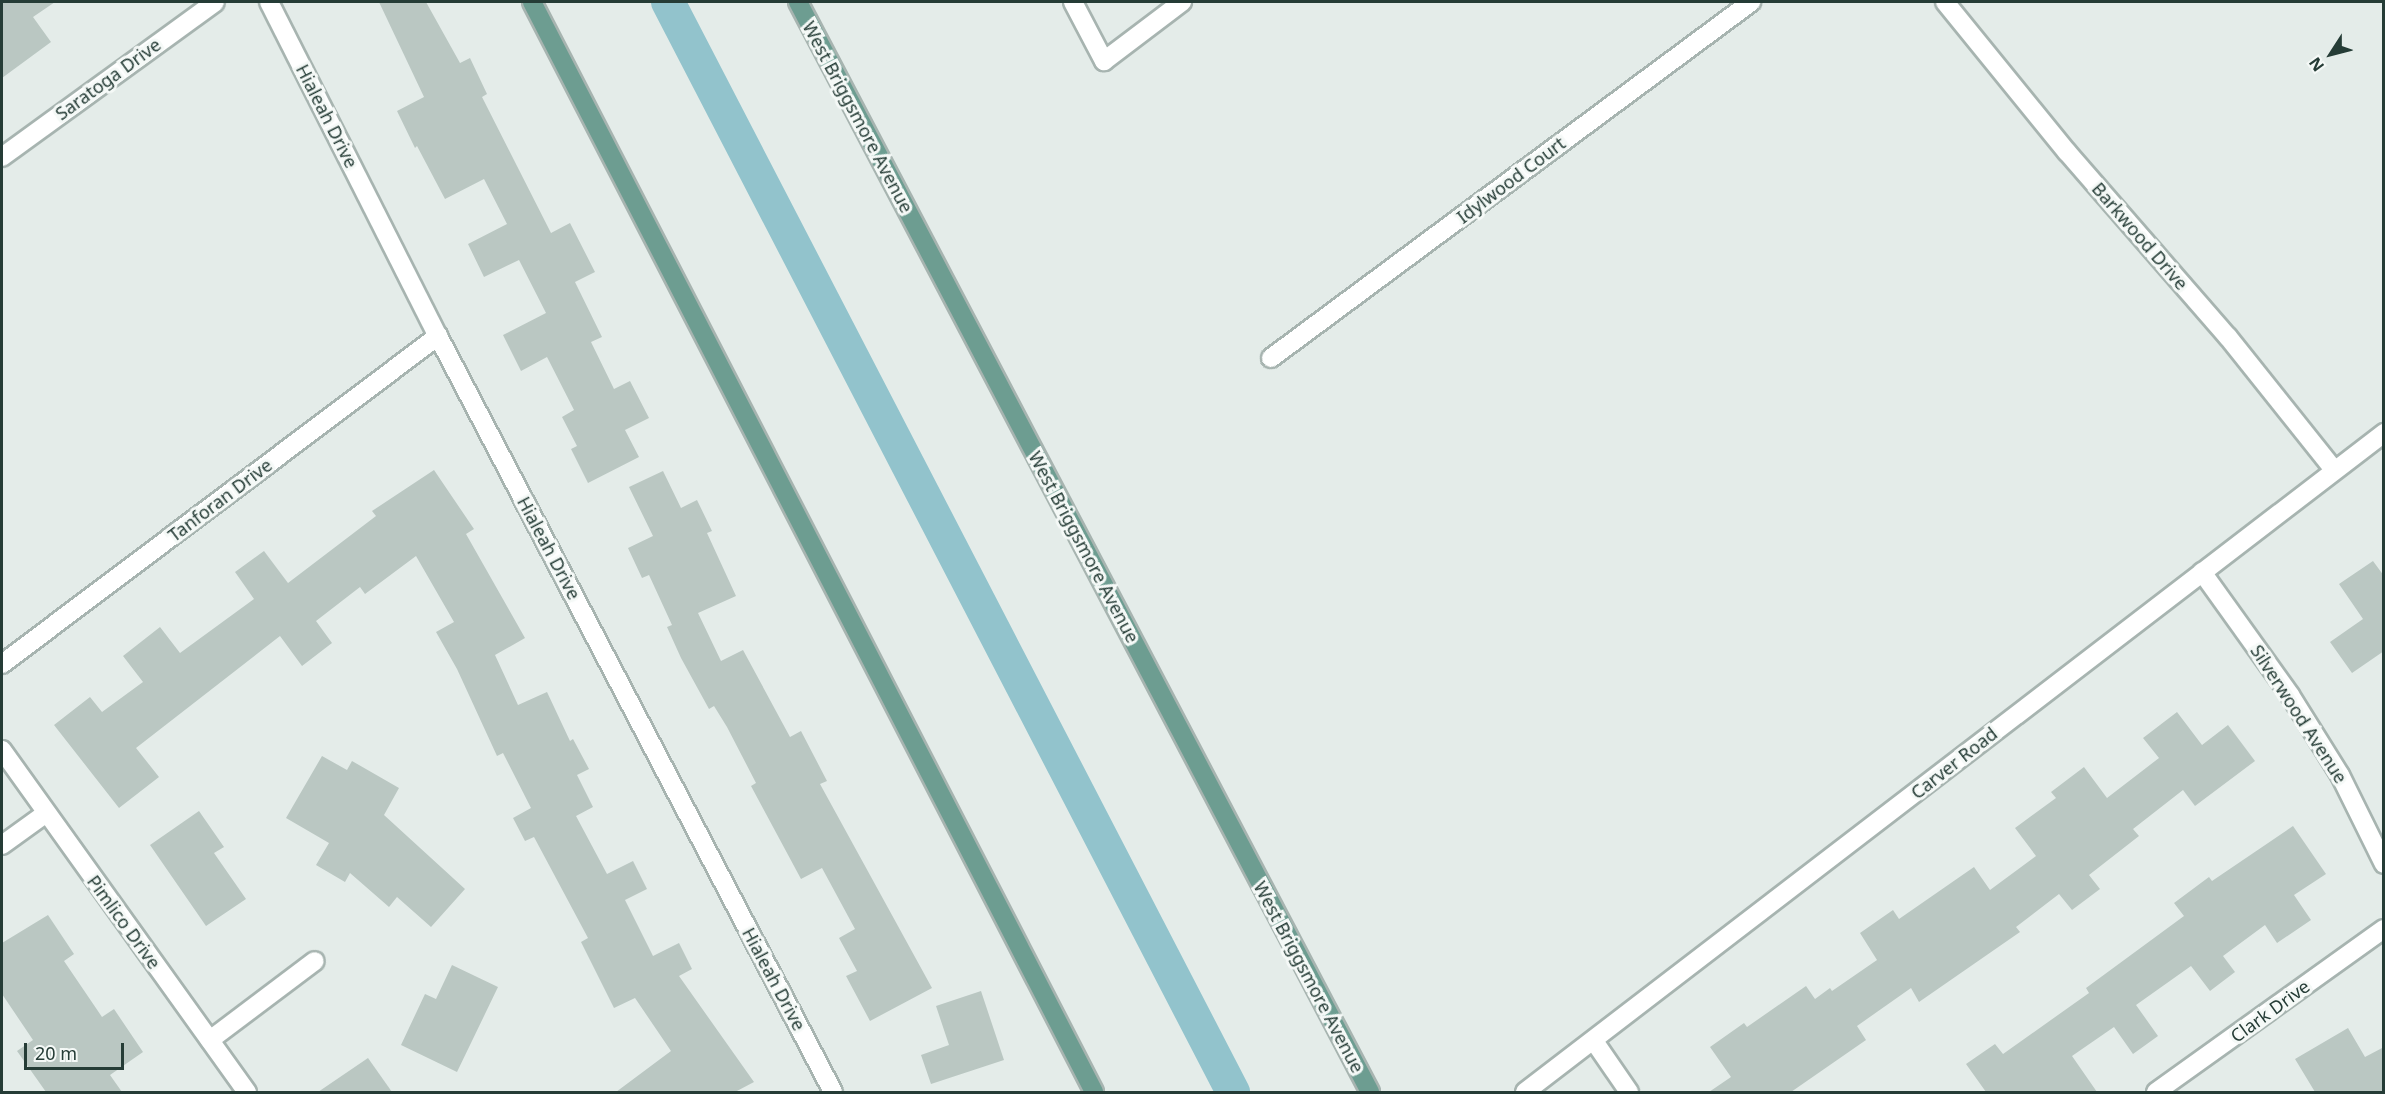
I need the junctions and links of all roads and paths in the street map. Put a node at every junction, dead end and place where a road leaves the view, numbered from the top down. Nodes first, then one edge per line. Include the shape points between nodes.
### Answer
1 (215, 2) edge
2 (269, 2) edge
3 (532, 2) edge
4 (798, 2) edge
5 (1073, 2) edge
6 (1182, 2) edge
7 (1751, 2) edge
8 (1945, 2) edge
9 (2, 157) edge
10 (438, 336) junction
11 (1271, 358) dead end
12 (2384, 433) edge
13 (2334, 470) junction
14 (2202, 572) junction
15 (2, 664) edge
16 (2, 750) edge
17 (45, 814) junction
18 (2, 845) edge
19 (2384, 864) edge
20 (2384, 929) edge
21 (315, 961) dead end
22 (210, 1040) junction
23 (1594, 1041) junction
24 (247, 1092) edge
25 (833, 1092) edge
26 (1094, 1092) edge
27 (1370, 1092) edge
28 (1525, 1092) edge
29 (1629, 1092) edge
30 (2156, 1092) edge

1 - 9 street, Saratoga Drive
2 - 10 street, Hialeah Drive
3 - 26 main road
4 - 27 main road, West Briggsmore Avenue
5 - 6 street via 1104,61
7 - 11 street, Idylwood Court
8 - 13 street, Barkwood Drive via 2067,152 2228,337
10 - 15 street, Tanforan Drive
10 - 25 street, Hialeah Drive
12 - 13 street, Carver Road
13 - 14 street, Carver Road
14 - 19 street, Silverwood Avenue via 2290,694 2340,775
14 - 23 street, Carver Road
16 - 17 street, Pimlico Drive
17 - 18 street
17 - 22 street, Pimlico Drive
20 - 30 street, Clark Drive
21 - 22 street
22 - 24 street, Pimlico Drive
23 - 28 street, Carver Road
23 - 29 street

